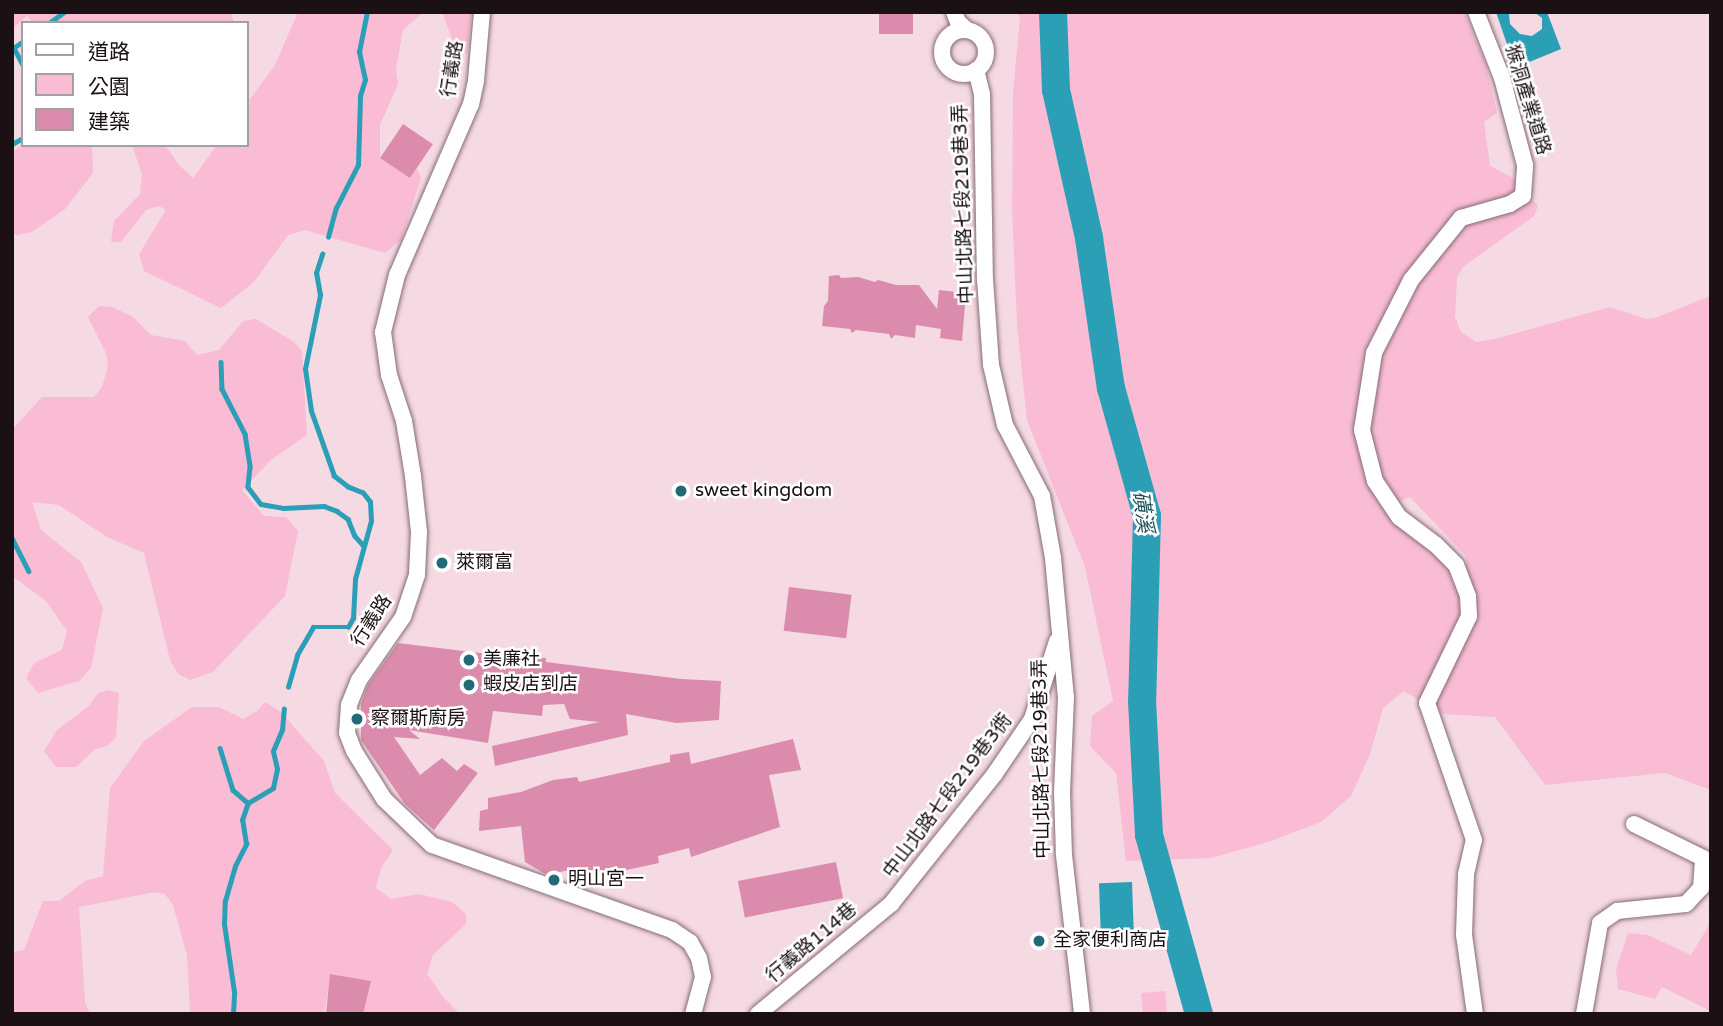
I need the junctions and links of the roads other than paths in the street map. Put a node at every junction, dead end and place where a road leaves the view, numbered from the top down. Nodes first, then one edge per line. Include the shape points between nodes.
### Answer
1 (482, 12) edge
2 (952, 12) edge
3 (1476, 12) edge
4 (960, 32) junction
5 (969, 72) junction
6 (1060, 632) junction
7 (1633, 824) dead end
8 (891, 904) joint
9 (693, 1014) edge
10 (758, 1014) edge
11 (1082, 1014) edge
12 (1475, 1014) edge
13 (1584, 1014) edge

1 - 9 street, 行義路 via 471,104 397,275 383,332 413,476 419,532 417,575 403,617 359,680 349,705 347,733 384,799 432,845 673,930 690,942 703,977
2 - 4 street
3 - 12 street, 猴洞產業道路 via 1502,78 1525,165 1523,196 1461,218 1411,280 1374,353 1362,429 1375,481 1399,517 1456,565 1468,596 1469,616 1427,702 1474,840 1466,874 1464,935
4 - 5 street via 980,37 986,51 985,58
4 - 5 street via 947,39 942,53 948,67
5 - 6 street, 中山北路七段219巷3弄 via 982,94 991,365 1005,425 1042,496
6 - 8 street, 中山北路七段219巷3衖 via 1032,719 994,775
6 - 11 street, 中山北路七段219巷3弄 via 1066,697 1065,855
7 - 13 street via 1703,858 1700,888 1686,904 1617,911 1600,923
8 - 10 street, 行義路114巷

